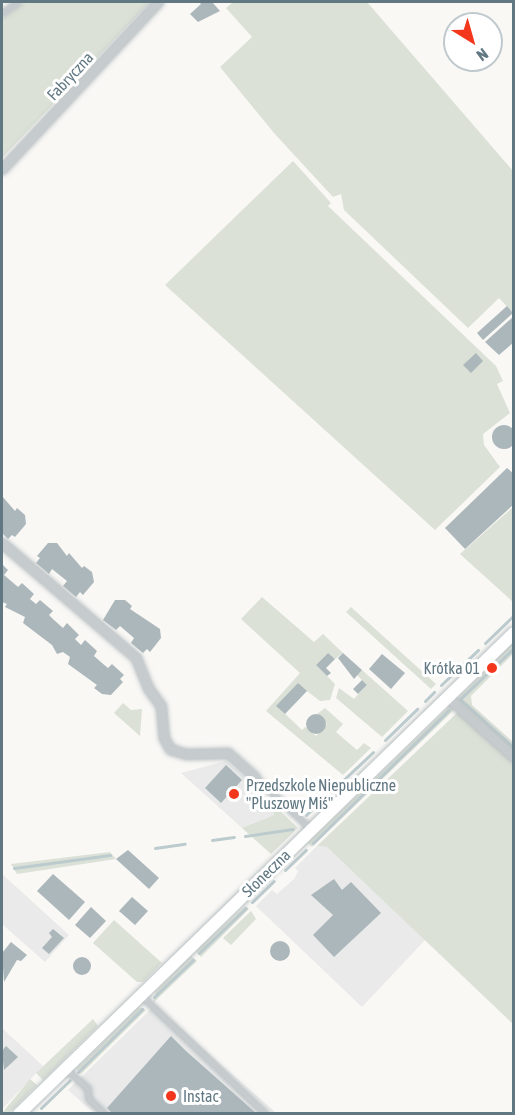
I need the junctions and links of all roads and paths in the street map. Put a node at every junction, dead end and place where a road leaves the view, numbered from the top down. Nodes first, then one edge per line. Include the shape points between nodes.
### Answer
1 (18, 2) edge
2 (158, 2) edge
3 (2, 13) edge
4 (2, 169) edge
5 (2, 543) edge
6 (513, 633) edge
7 (447, 697) junction
8 (513, 757) edge
9 (255, 777) joint
10 (311, 830) junction
11 (141, 994) junction
12 (65, 1069) junction
13 (19, 1113) edge
14 (105, 1113) edge
15 (266, 1113) edge

1 - 3 lane
2 - 4 street, Fabryczna
5 - 9 street via 136,658 148,688 161,706 164,738 170,749 186,754 228,753
6 - 7 main road, Słoneczna
7 - 8 street
7 - 10 main road, Słoneczna
9 - 10 lane
10 - 11 main road, Słoneczna
11 - 12 main road, Słoneczna
11 - 15 lane via 156,1013
12 - 13 main road, Słoneczna
12 - 14 lane via 88,1088 89,1100

